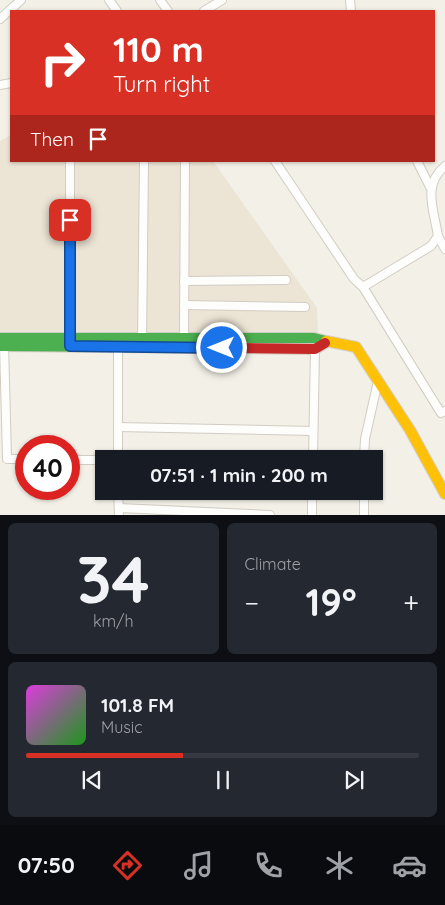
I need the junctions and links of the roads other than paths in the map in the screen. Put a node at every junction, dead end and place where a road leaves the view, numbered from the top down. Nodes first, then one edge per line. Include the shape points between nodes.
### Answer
1 (21, 0) edge
2 (222, 0) edge
3 (206, 10) edge
4 (0, 19) edge
5 (70, 162) edge
6 (144, 162) edge
7 (185, 162) edge
8 (276, 162) edge
9 (417, 162) edge
10 (445, 166) edge
11 (430, 188) junction
12 (438, 236) junction
13 (445, 249) edge
14 (286, 280) dead end
15 (184, 281) junction
16 (362, 287) junction
17 (184, 304) junction
18 (305, 307) dead end
19 (184, 338) junction
20 (2, 342) edge
21 (70, 342) junction
22 (118, 343) junction
23 (142, 343) junction
24 (325, 343) junction
25 (315, 348) junction
26 (378, 381) junction
27 (445, 411) edge
28 (118, 427) junction
29 (313, 431) junction
30 (118, 450) edge
31 (313, 450) edge
32 (364, 450) edge
33 (3, 459) edge
34 (80, 460) edge
35 (95, 460) edge
36 (445, 494) edge
37 (312, 500) edge
38 (364, 500) edge
39 (119, 512) edge
40 (270, 515) edge
41 (312, 515) edge
42 (364, 515) edge

1 - 4 street
2 - 3 street
5 - 21 street
6 - 23 street
7 - 15 street
8 - 16 street
9 - 11 street
10 - 11 street via 436,174
11 - 12 street
12 - 13 street
12 - 16 street via 432,246
14 - 15 street
15 - 17 street
16 - 27 street via 442,413
17 - 18 street
17 - 19 street
19 - 23 street
19 - 24 street via 314,338
20 - 21 street
20 - 33 street
21 - 22 street
22 - 23 street
22 - 28 street
23 - 25 street
24 - 25 street
24 - 26 street via 356,347
25 - 29 street
26 - 32 street
26 - 36 street via 410,430
28 - 29 street
28 - 30 street
29 - 31 street
34 - 35 street
37 - 41 street
38 - 42 street
39 - 40 street

